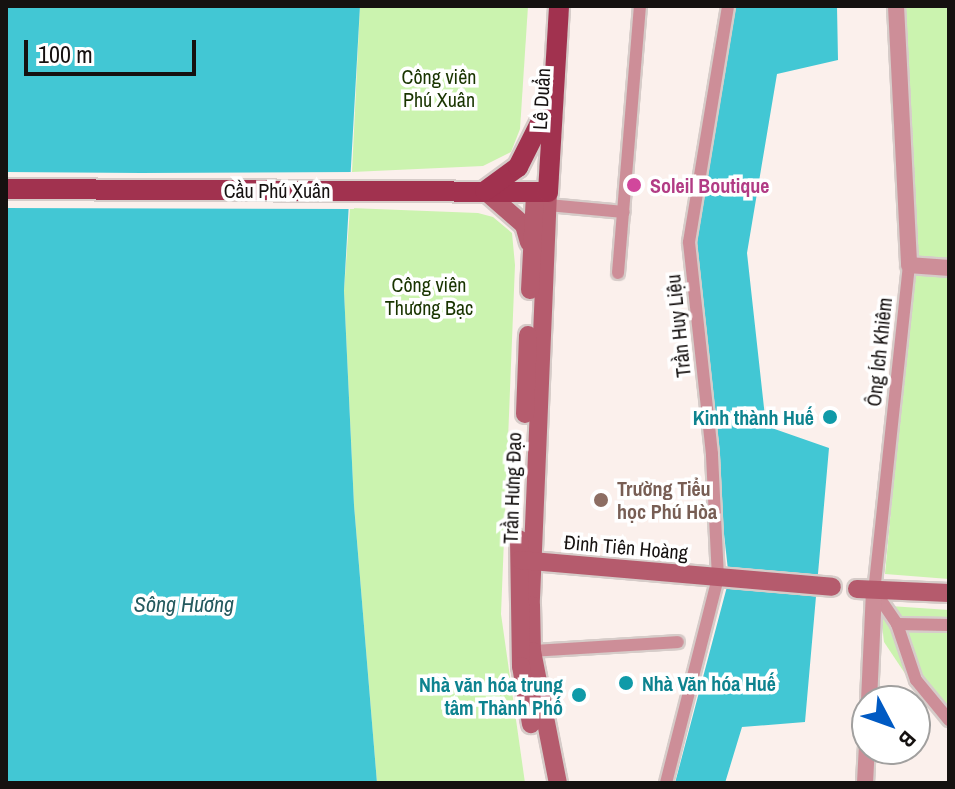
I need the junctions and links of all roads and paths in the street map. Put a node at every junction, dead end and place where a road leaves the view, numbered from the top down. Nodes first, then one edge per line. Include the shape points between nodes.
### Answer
1 (547, 6) edge
2 (559, 6) edge
3 (640, 6) edge
4 (728, 6) edge
5 (896, 6) edge
6 (541, 121) junction
7 (6, 189) edge
8 (485, 191) junction
9 (544, 197) junction
10 (624, 212) junction
11 (532, 253) junction
12 (909, 265) junction
13 (949, 268) edge
14 (618, 273) dead end
15 (525, 560) junction
16 (723, 579) junction
17 (832, 587) dead end
18 (865, 590) junction
19 (949, 593) edge
20 (897, 624) junction
21 (949, 625) edge
22 (678, 642) dead end
23 (532, 651) junction
24 (868, 685) edge
25 (949, 720) edge
26 (545, 783) edge
27 (558, 783) edge
28 (666, 783) edge

1 - 6 main road, Lê Duẩn
2 - 9 main road, Lê Duẩn
3 - 10 street
4 - 16 street, Trần Huy Liệu via 689,242
5 - 12 street, Ông Ích Khiêm
6 - 8 main road via 518,167
6 - 9 main road, Lê Duẩn
7 - 8 main road, Cầu Phú Xuân
8 - 9 main road, Cầu Phú Xuân
8 - 11 main road via 524,225
9 - 10 street
9 - 11 main road, Trần Hưng Đạo
9 - 15 main road, Trần Hưng Đạo
10 - 14 street
11 - 15 main road, Trần Hưng Đạo
12 - 13 street
12 - 18 street, Ông Ích Khiêm
15 - 16 main road, Đinh Tiên Hoàng
15 - 23 main road, Trần Hưng Đạo
15 - 26 main road, Trần Hưng Đạo via 521,666
16 - 17 main road, Đinh Tiên Hoàng
16 - 28 street, Trần Huy Liệu
18 - 19 main road
18 - 20 street
18 - 24 street, Ông Ích Khiêm
20 - 21 street
20 - 25 street via 916,680
22 - 23 street
23 - 27 main road, Trần Hưng Đạo

